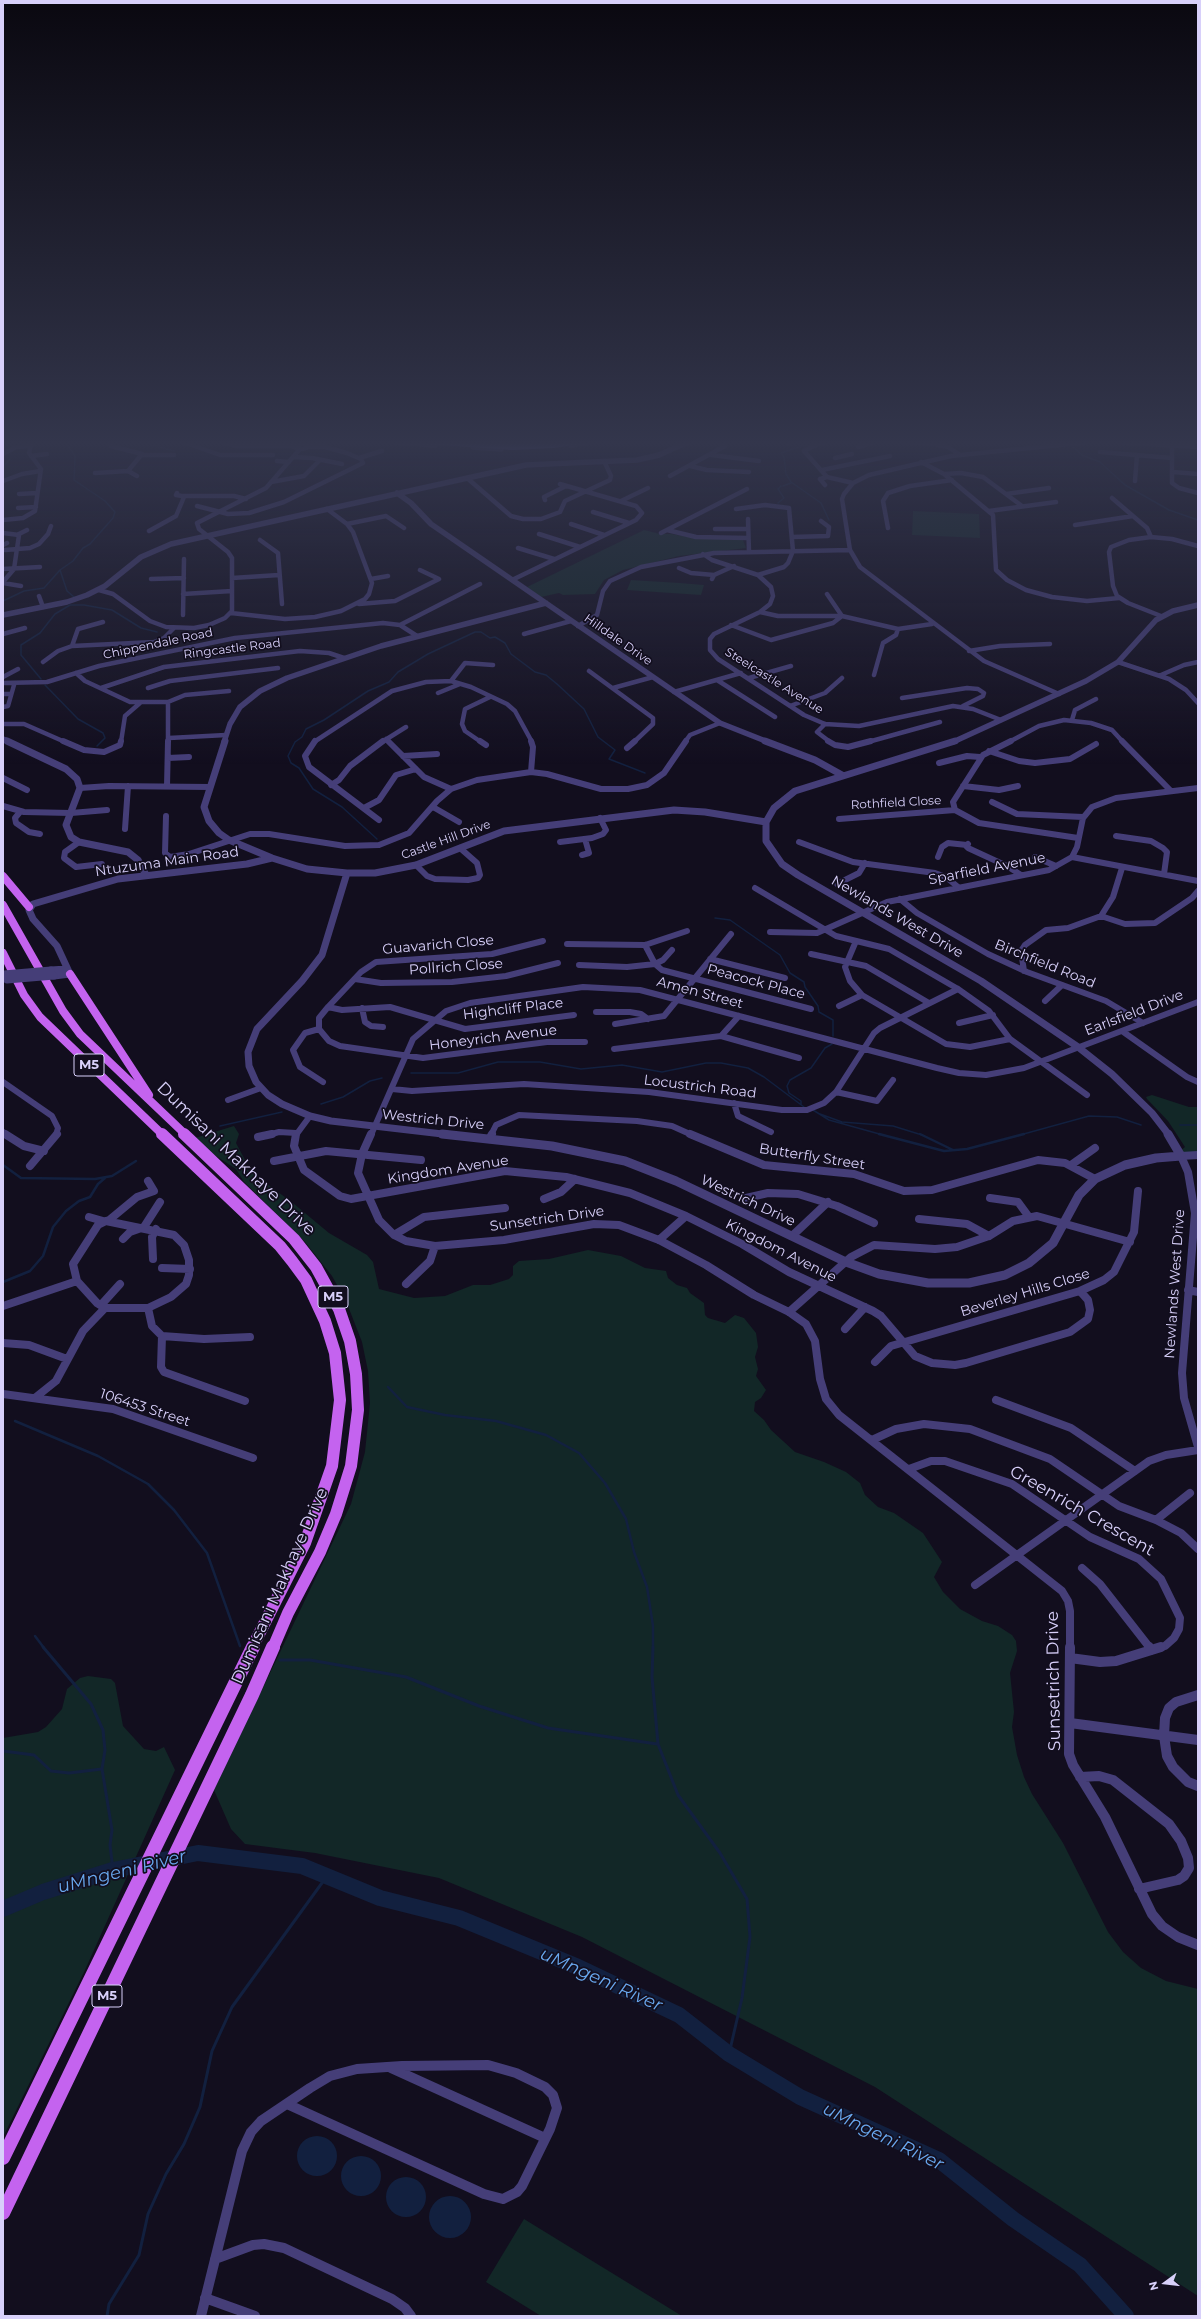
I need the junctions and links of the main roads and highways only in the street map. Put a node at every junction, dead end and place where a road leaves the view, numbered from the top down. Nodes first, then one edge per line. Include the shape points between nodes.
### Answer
1 (3, 876) edge
2 (3, 905) edge
3 (29, 907) road end
4 (3, 954) edge
5 (5, 972) edge
6 (69, 972) road end
7 (170, 1121) junction
8 (3, 2158) edge
9 (3, 2213) edge

1 - 3 main road
2 - 7 main road, Dumisani Makhaye Drive / M5 via 72,1024 93,1048
4 - 5 main road, Dumisani Makhaye Drive / M5
5 - 8 main road, Dumisani Makhaye Drive / M5 via 40,1017 275,1241 292,1261 306,1280 321,1309 335,1353 340,1400 332,1466 305,1543
6 - 7 main road via 121,1055
7 - 9 main road, Dumisani Makhaye Drive / M5 via 294,1239 328,1287 345,1324 356,1374 356,1438 351,1466 336,1514 320,1552 288,1614

